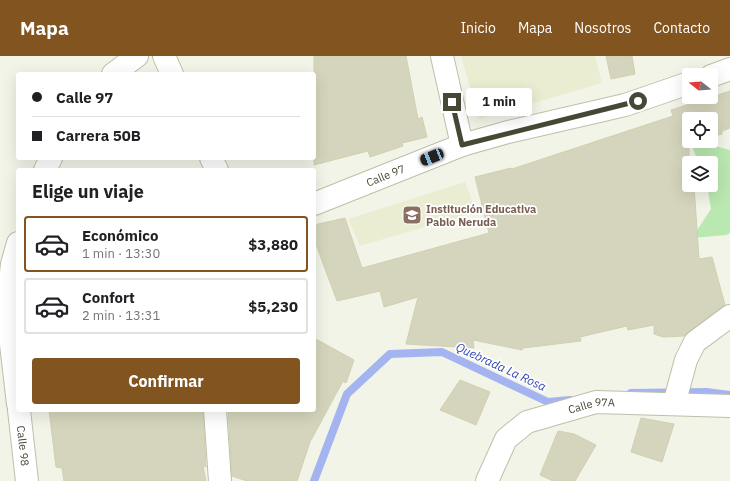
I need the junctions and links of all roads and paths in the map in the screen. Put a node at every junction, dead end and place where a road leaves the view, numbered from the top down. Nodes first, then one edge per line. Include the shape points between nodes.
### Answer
1 (137, 56) edge
2 (164, 56) edge
3 (442, 56) edge
4 (730, 69) edge
5 (116, 72) edge
6 (171, 72) edge
7 (718, 73) edge
8 (682, 86) edge
9 (462, 145) junction
10 (316, 203) edge
11 (16, 250) edge
12 (730, 316) edge
13 (16, 385) edge
14 (675, 400) junction
15 (730, 406) edge
16 (19, 412) edge
17 (215, 412) edge
18 (27, 481) edge
19 (220, 481) edge
20 (487, 481) edge

1 - 5 street
2 - 6 street
3 - 9 street
4 - 7 street
8 - 9 street, Calle 97 via 625,106
9 - 10 street, Calle 97
11 - 13 street via 12,264 8,310
12 - 14 street via 695,342 686,360
14 - 15 street, Calle 97A
14 - 20 street, Calle 97A via 596,402 526,422 506,439
16 - 18 street, Calle 98
17 - 19 street

